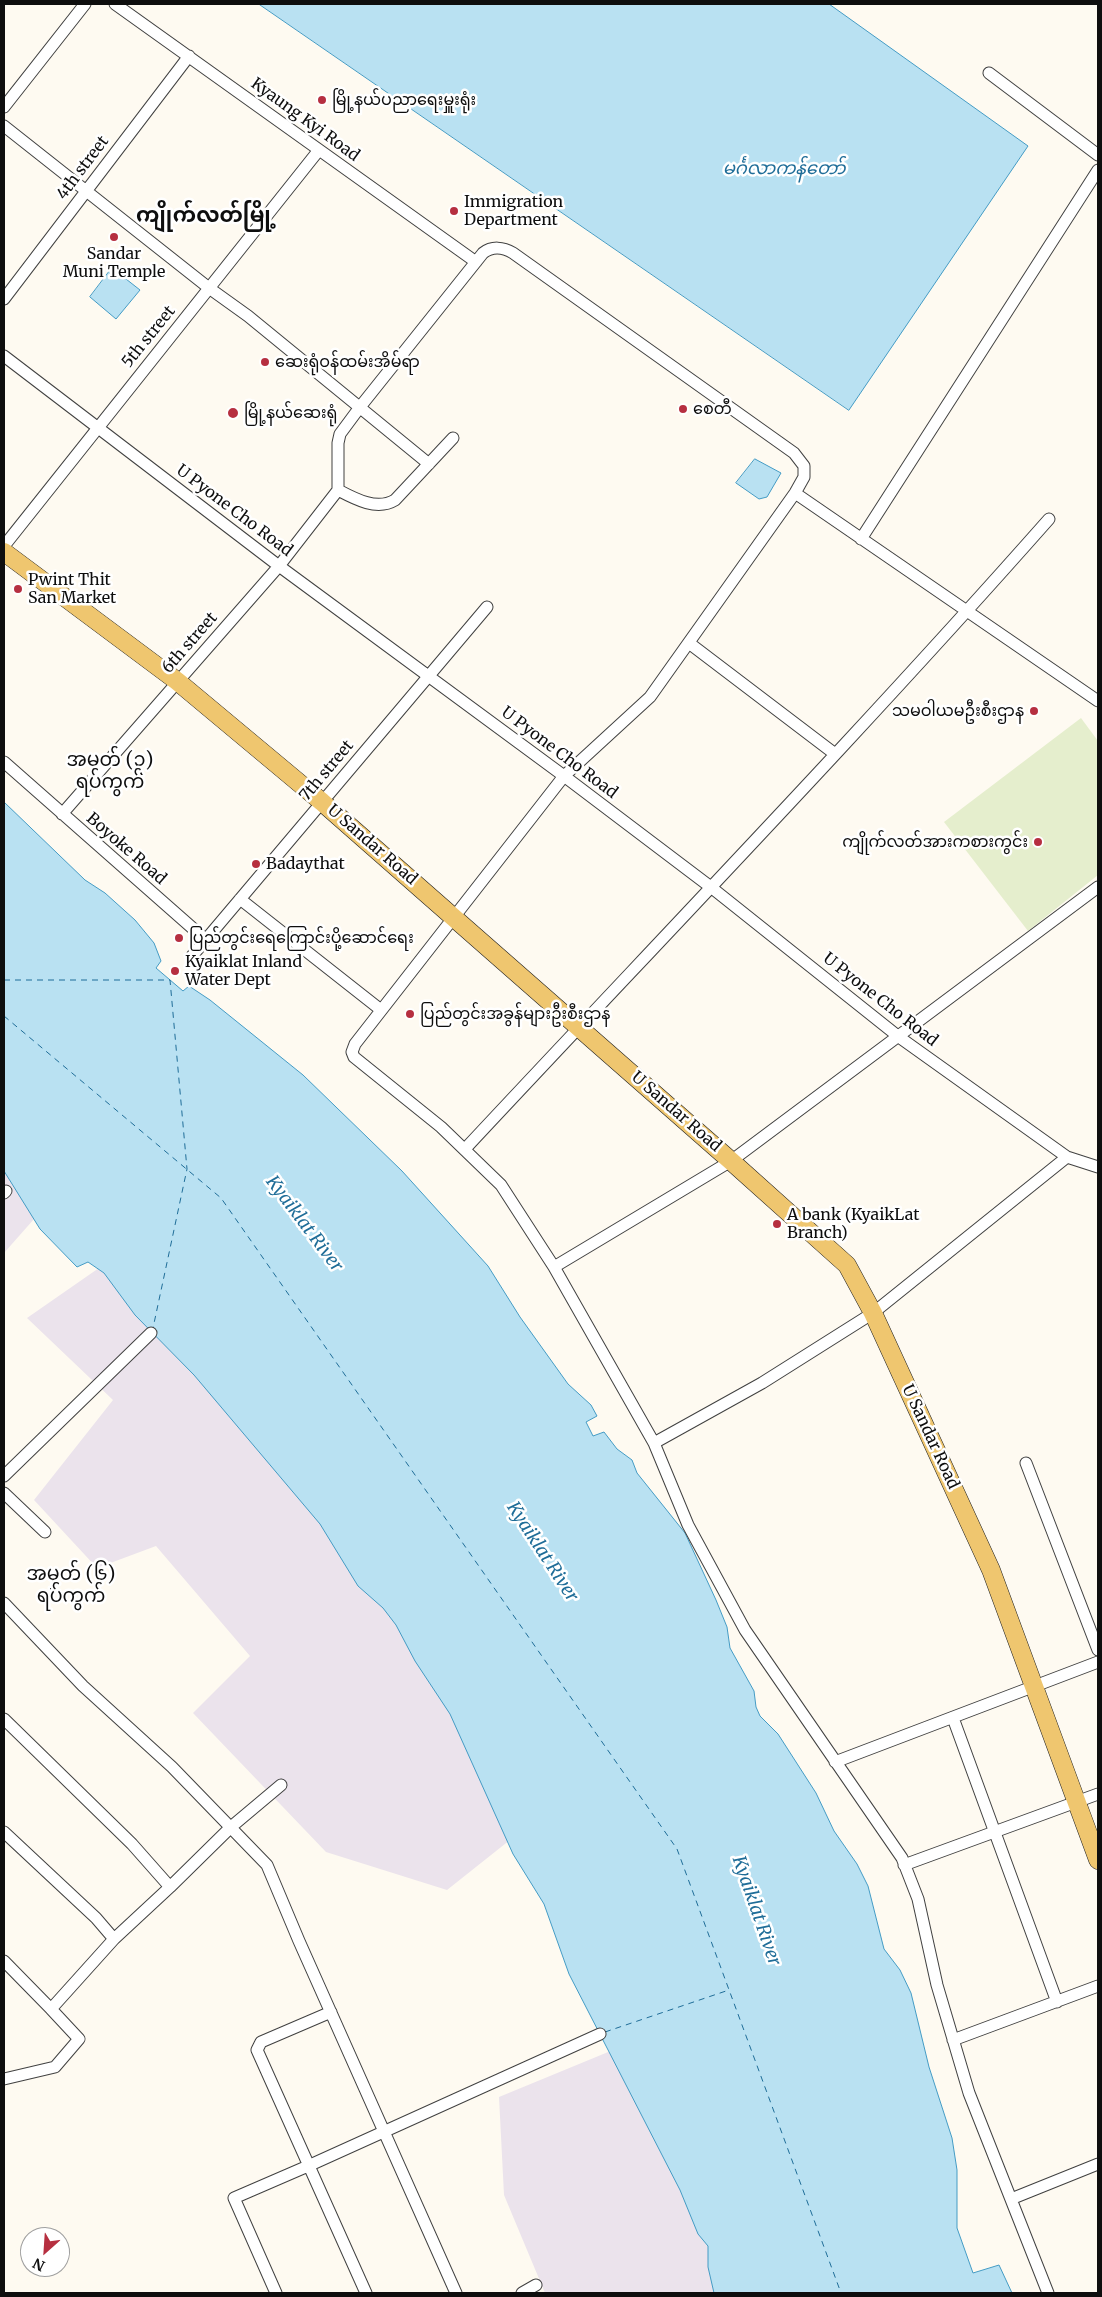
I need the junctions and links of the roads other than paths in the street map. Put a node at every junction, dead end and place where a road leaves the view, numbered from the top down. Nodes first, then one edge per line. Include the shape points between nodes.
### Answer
1 (85, 4) edge
2 (115, 4) edge
3 (189, 56) junction
4 (988, 72) dead end
5 (4, 107) edge
6 (4, 126) edge
7 (319, 150) junction
8 (1098, 155) edge
9 (1098, 170) edge
10 (86, 191) junction
11 (476, 262) junction
12 (209, 288) junction
13 (4, 298) edge
14 (4, 356) edge
15 (360, 407) junction
16 (98, 427) junction
17 (454, 438) dead end
18 (429, 464) junction
19 (338, 490) junction
20 (795, 494) junction
21 (1048, 519) dead end
22 (860, 539) junction
23 (4, 546) edge
24 (4, 552) edge
25 (279, 566) junction
26 (487, 608) dead end
27 (966, 612) junction
28 (689, 643) junction
29 (428, 676) junction
30 (178, 681) junction
31 (1098, 701) edge
32 (834, 754) junction
33 (4, 762) edge
34 (564, 776) junction
35 (322, 802) junction
36 (62, 814) junction
37 (1098, 887) edge
38 (712, 888) junction
39 (240, 899) junction
40 (454, 917) junction
41 (206, 940) junction
42 (192, 956) dead end
43 (381, 1010) junction
44 (578, 1027) junction
45 (899, 1037) junction
46 (464, 1149) junction
47 (1067, 1157) junction
48 (731, 1161) junction
49 (1098, 1167) edge
50 (554, 1267) junction
51 (873, 1314) junction
52 (151, 1334) dead end
53 (654, 1443) junction
54 (1026, 1463) dead end
55 (4, 1476) edge
56 (4, 1493) edge
57 (45, 1532) dead end
58 (4, 1603) edge
59 (1098, 1650) edge
60 (1098, 1662) edge
61 (1033, 1685) junction
62 (953, 1718) junction
63 (4, 1719) edge
64 (836, 1762) junction
65 (281, 1785) dead end
66 (1098, 1794) edge
67 (1077, 1801) junction
68 (231, 1827) junction
69 (996, 1831) junction
70 (4, 1832) edge
71 (1098, 1860) edge
72 (904, 1865) junction
73 (170, 1887) junction
74 (114, 1938) junction
75 (4, 1961) edge
76 (1098, 1986) edge
77 (1057, 2002) junction
78 (50, 2009) junction
79 (331, 2012) junction
80 (600, 2034) dead end
81 (953, 2040) junction
82 (4, 2079) edge
83 (385, 2132) junction
84 (1098, 2164) edge
85 (308, 2166) junction
86 (1011, 2199) junction
87 (536, 2286) dead end
88 (276, 2293) edge
89 (366, 2293) edge
90 (456, 2293) edge
91 (522, 2293) edge
92 (1048, 2293) edge

1 - 5 street
2 - 3 street, Kyaung Kyi Road
3 - 7 street, Kyaung Kyi Road
3 - 10 street, 4th street
4 - 8 street
6 - 10 street
7 - 11 street, Kyaung Kyi Road
7 - 12 street, 5th street
9 - 22 street
10 - 12 street
10 - 13 street, 4th street
11 - 15 street
11 - 20 street via 492,248 504,248 513,253 794,453 802,460 805,471
12 - 15 street
12 - 16 street, 5th street
14 - 16 street, U Pyone Cho Road
15 - 18 street
15 - 19 street via 339,439
16 - 23 street, 5th street
16 - 25 street, U Pyone Cho Road
17 - 18 street
18 - 19 street via 388,504 374,504
19 - 25 street, 6th street
20 - 22 street
20 - 28 street
21 - 27 street
22 - 27 street
24 - 30 main road, U Sandar Road
25 - 29 street, U Pyone Cho Road
25 - 30 street, 6th street
26 - 29 street, 7th street
27 - 31 street
27 - 32 street
28 - 32 street
28 - 34 street via 650,697
29 - 34 street, U Pyone Cho Road
29 - 35 street, 7th street
30 - 35 main road, U Sandar Road
30 - 36 street, 6th street
32 - 38 street
33 - 36 street, Boyoke Road
34 - 38 street, U Pyone Cho Road
34 - 40 street
35 - 39 street, 7th street
35 - 40 main road, U Sandar Road
36 - 41 street, Boyoke Road
37 - 45 street
38 - 44 street
38 - 45 street, U Pyone Cho Road
39 - 41 street, 7th street
39 - 43 street
40 - 43 street
40 - 44 main road, U Sandar Road
41 - 42 street, 7th street
43 - 46 street via 352,1047 353,1055 441,1126
44 - 46 street
44 - 48 main road, U Sandar Road
45 - 47 street, U Pyone Cho Road
45 - 48 street
46 - 50 street via 501,1185
47 - 49 street, U Pyone Cho Road
47 - 51 street
48 - 50 street
48 - 51 main road, U Sandar Road via 847,1265
50 - 53 street
51 - 53 street via 762,1383
51 - 61 main road, U Sandar Road via 991,1570
52 - 55 street
53 - 64 street via 688,1525 745,1630
54 - 59 street
56 - 57 street
58 - 68 street via 83,1686 172,1766
60 - 61 street
61 - 62 street
61 - 67 main road, U Sandar Road
62 - 64 street
62 - 69 street
63 - 73 street via 132,1844
64 - 72 street
65 - 68 street
66 - 67 street
67 - 69 street
67 - 71 main road, U Sandar Road
68 - 73 street
68 - 79 street via 267,1865
69 - 72 street
69 - 77 street
70 - 74 street
72 - 81 street via 918,1899
73 - 74 street
74 - 78 street
75 - 78 street
76 - 77 street
77 - 81 street
78 - 82 street via 78,2039 54,2067
79 - 83 street
79 - 85 street via 261,2042 258,2050
80 - 83 street
81 - 86 street via 969,2093
83 - 85 street
83 - 90 street
84 - 86 street
85 - 88 street via 234,2198
85 - 89 street
86 - 92 street
87 - 91 street

